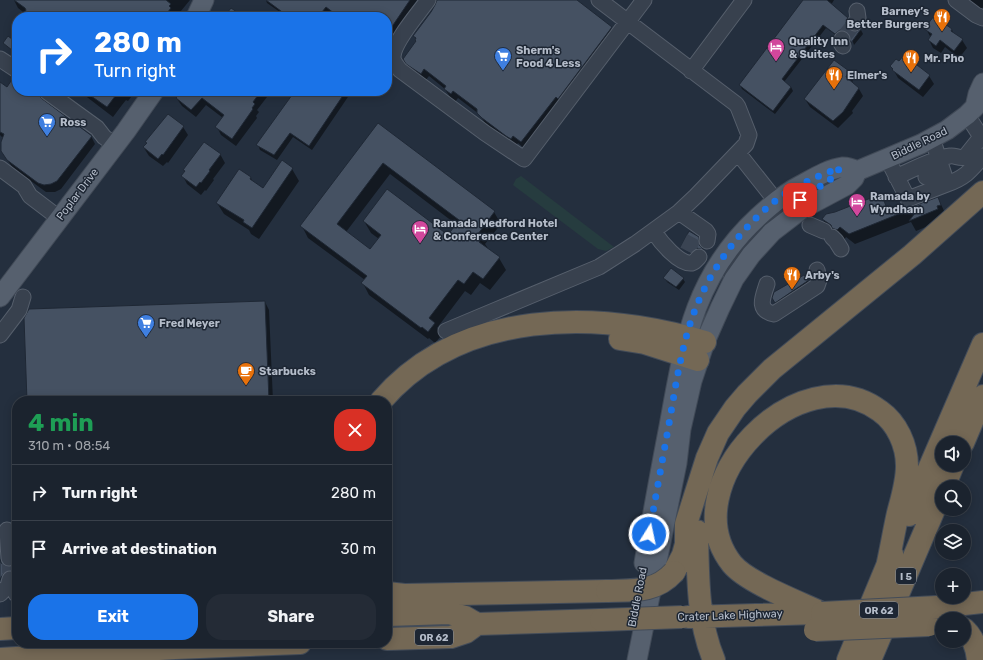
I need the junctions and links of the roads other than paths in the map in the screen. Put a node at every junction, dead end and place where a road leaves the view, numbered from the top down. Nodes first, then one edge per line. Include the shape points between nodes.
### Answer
1 (204, 0) edge
2 (428, 0) edge
3 (599, 0) edge
4 (644, 0) edge
5 (744, 0) edge
6 (956, 0) edge
7 (198, 12) edge
8 (983, 18) edge
9 (627, 22) junction
10 (0, 59) edge
11 (12, 67) edge
12 (691, 70) junction
13 (983, 83) edge
14 (53, 96) edge
15 (150, 96) edge
16 (975, 109) edge
17 (932, 138) junction
18 (982, 138) edge
19 (115, 146) junction
20 (738, 153) junction
21 (983, 156) edge
22 (887, 158) junction
23 (0, 168) edge
24 (848, 170) junction
25 (942, 170) junction
26 (969, 172) junction
27 (899, 182) junction
28 (983, 192) edge
29 (776, 201) junction
30 (59, 218) junction
31 (817, 226) junction
32 (654, 232) junction
33 (841, 249) dead end
34 (686, 255) dead end
35 (817, 270) dead end
36 (734, 279) junction
37 (767, 284) dead end
38 (0, 297) edge
39 (22, 297) dead end
40 (446, 331) dead end
41 (0, 335) edge
42 (983, 344) edge
43 (693, 348) junction
44 (386, 396) edge
45 (983, 396) edge
46 (392, 411) edge
47 (966, 436) edge
48 (699, 484) junction
49 (935, 507) edge
50 (8, 534) edge
51 (9, 558) edge
52 (887, 567) junction
53 (392, 594) edge
54 (983, 602) edge
55 (954, 612) edge
56 (392, 615) edge
57 (692, 617) junction
58 (935, 618) edge
59 (818, 621) junction
60 (477, 624) junction
61 (12, 628) edge
62 (0, 629) edge
63 (971, 636) edge
64 (392, 639) edge
65 (175, 648) joint
66 (0, 659) edge
67 (870, 659) edge
68 (154, 660) edge
69 (624, 660) edge
70 (637, 660) edge
71 (714, 660) edge
72 (848, 660) edge
73 (978, 660) edge

1 - 7 main road
2 - 9 lane via 398,41 393,57 395,63 400,70 524,159
3 - 9 lane
4 - 9 lane
5 - 12 lane
6 - 8 lane
9 - 12 lane
10 - 11 lane
12 - 20 lane via 738,107 749,138
13 - 16 main road
14 - 19 lane via 97,128
15 - 19 main road, Poplar Drive
16 - 17 main road, Biddle Road
16 - 18 lane
17 - 22 main road, Biddle Road
17 - 25 lane
18 - 25 lane via 966,157 951,155
19 - 30 main road, Poplar Drive
20 - 29 lane
20 - 32 lane via 696,196 694,228
21 - 26 lane
22 - 24 main road, Biddle Road
22 - 27 lane
23 - 30 lane
24 - 29 main road, Biddle Road via 823,174
24 - 31 main road, Biddle Road via 854,178
25 - 26 lane
25 - 26 lane via 960,179
25 - 27 lane
25 - 27 lane via 921,179
25 - 27 lane via 908,199
28 - 48 highway via 923,246 759,380 721,428 707,458
29 - 36 lane via 778,209 774,217 747,244 732,265 730,272
29 - 43 main road, Biddle Road via 746,229 720,261 700,297 692,318
30 - 38 main road, Poplar Drive
31 - 33 lane via 836,241
31 - 36 main road, Biddle Road via 772,232
32 - 34 lane via 667,250
32 - 40 lane via 598,267
35 - 37 lane via 817,286 774,314 764,309 762,304
36 - 43 main road, Biddle Road via 720,308
39 - 41 lane via 19,310
42 - 52 highway, I 5
43 - 44 highway via 668,332 599,323 558,322 514,326 474,338 442,352 411,373
43 - 46 highway via 586,336 549,336 512,341 474,353 436,373 406,396
43 - 69 main road, Biddle Road
43 - 70 main road, Biddle Road via 692,381
45 - 47 highway
48 - 53 highway, bridge via 686,524 684,555 674,572 650,588 607,591
48 - 57 highway via 696,513 699,587
49 - 67 highway, I 5
50 - 51 lane
50 - 51 lane
52 - 59 highway via 905,486 907,465 905,448 892,422 874,406 862,400 835,396 806,401 790,408 758,430 734,461 720,490 716,517 718,532 727,557 734,566
52 - 72 highway, I 5
54 - 55 highway, Crater Lake Highway / OR 62
56 - 60 highway, Crater Lake Highway / OR 62 via 449,613 465,617
57 - 59 highway, Crater Lake Highway / OR 62 via 767,614
57 - 60 highway, Crater Lake Highway / OR 62, bridge
57 - 71 highway
58 - 59 highway, Crater Lake Highway / OR 62, bridge
60 - 64 highway, Crater Lake Highway / OR 62 via 466,632 451,636
61 - 62 highway
63 - 73 highway
65 - 66 highway
65 - 68 main road

